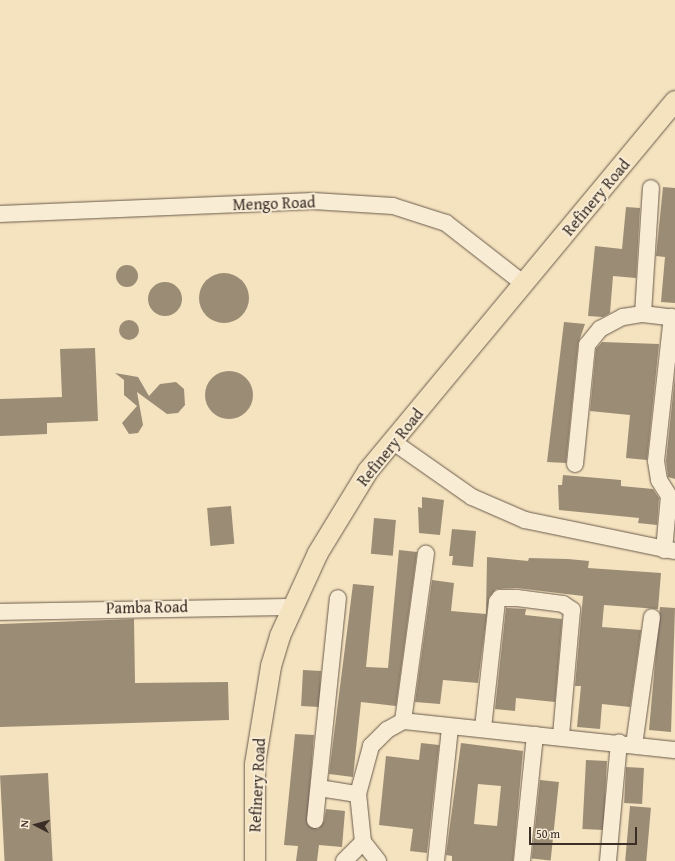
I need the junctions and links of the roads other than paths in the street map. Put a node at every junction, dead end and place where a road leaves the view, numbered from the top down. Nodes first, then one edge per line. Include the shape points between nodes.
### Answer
1 (675, 101) edge
2 (651, 188) dead end
3 (0, 214) edge
4 (524, 284) junction
5 (643, 314) junction
6 (674, 317) edge
7 (392, 441) junction
8 (575, 464) dead end
9 (670, 551) edge
10 (426, 554) dead end
11 (338, 598) dead end
12 (294, 606) junction
13 (0, 612) edge
14 (652, 617) dead end
15 (404, 721) junction
16 (450, 727) junction
17 (483, 728) junction
18 (535, 735) junction
19 (561, 737) junction
20 (626, 744) junction
21 (675, 750) edge
22 (319, 788) junction
23 (358, 794) junction
24 (315, 820) dead end
25 (363, 842) junction
26 (255, 861) edge
27 (344, 861) edge
28 (378, 861) edge
29 (436, 861) edge
30 (522, 861) edge
31 (608, 861) edge

1 - 4 main road, Refinery Road
2 - 5 street
3 - 4 street, Mengo Road via 313,201 393,206 446,222
4 - 7 main road, Refinery Road
5 - 6 street
5 - 8 street via 611,322 600,329 587,345
6 - 9 street via 656,461 656,472 670,502
7 - 9 street via 441,477 495,508 558,529
7 - 12 main road, Refinery Road via 342,510
10 - 15 street
11 - 22 street
12 - 13 street, Pamba Road
12 - 26 main road, Refinery Road via 271,666 258,736
14 - 20 street
15 - 16 street
15 - 23 street via 387,730 371,746
16 - 17 street
16 - 29 street
17 - 18 street
17 - 19 street via 495,609 500,598 517,598 562,604 572,610
18 - 19 street
18 - 30 street
19 - 20 street
20 - 21 street
20 - 31 street
22 - 23 street
22 - 24 street
23 - 25 street
25 - 27 street
25 - 28 street

